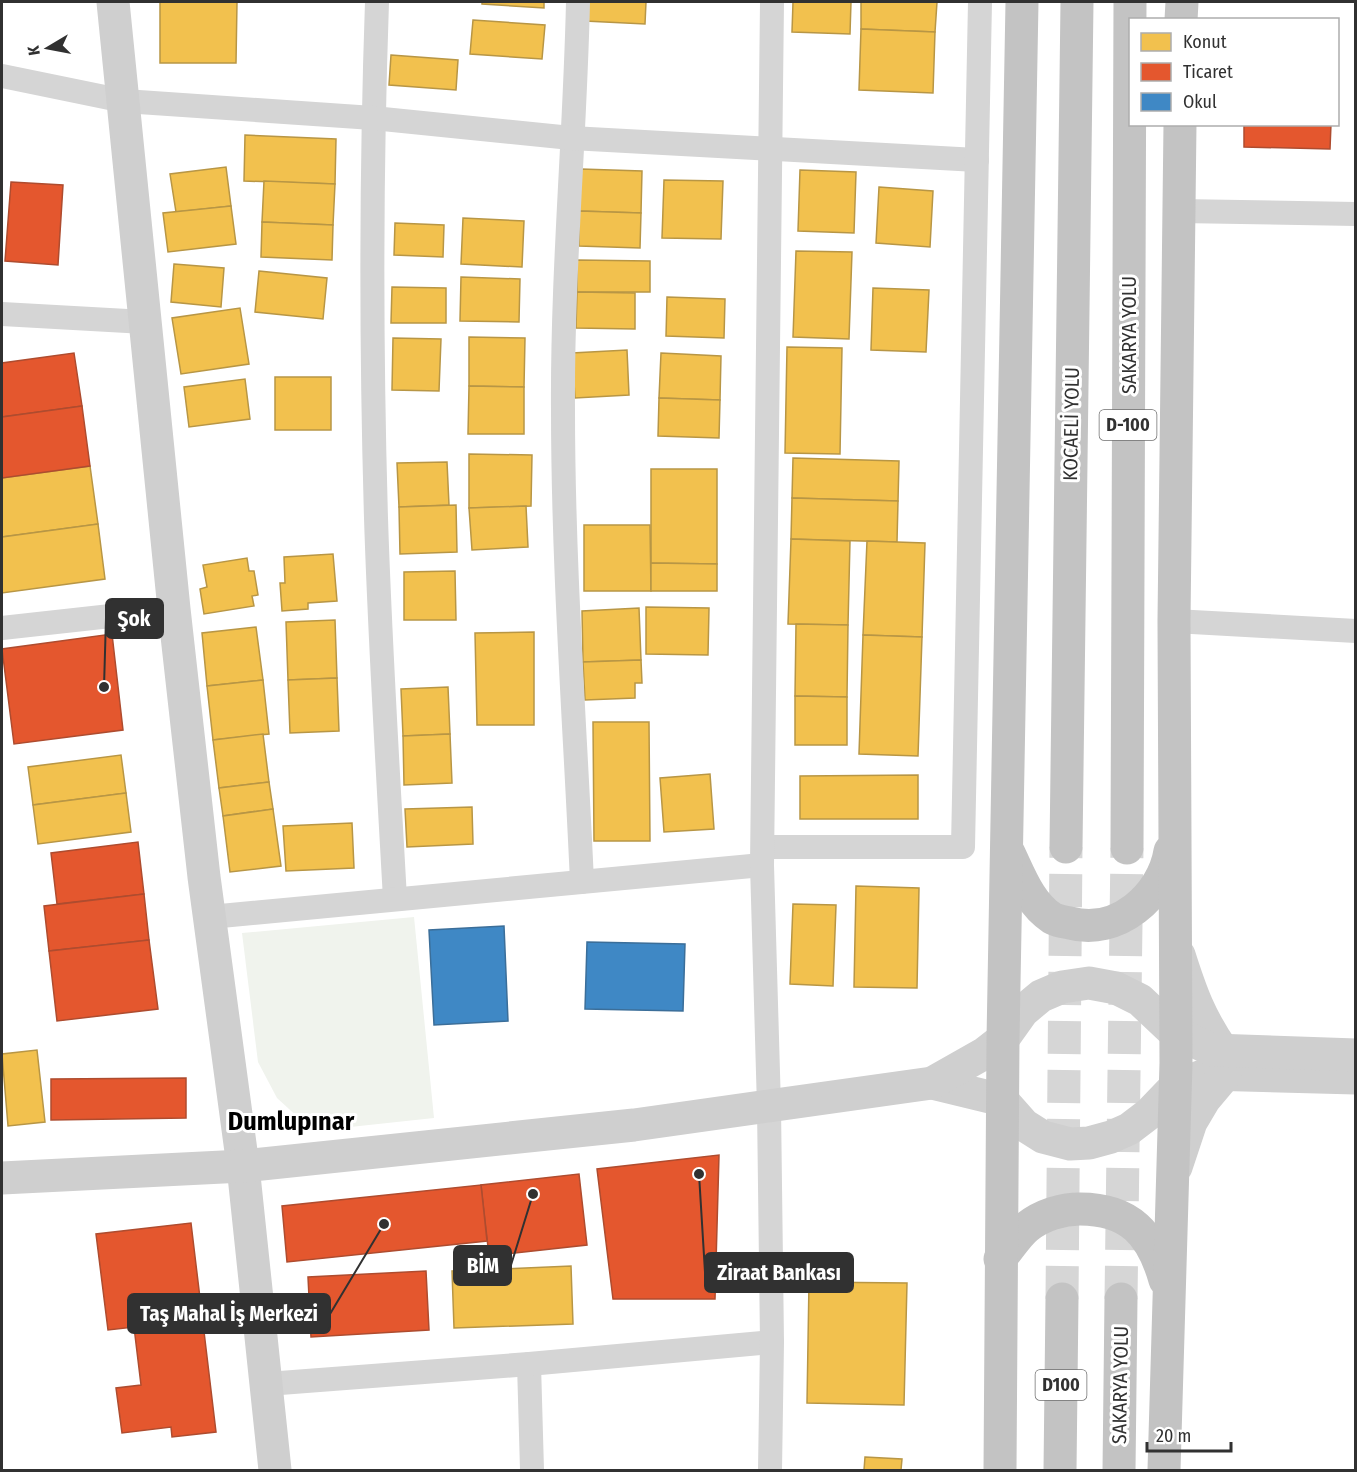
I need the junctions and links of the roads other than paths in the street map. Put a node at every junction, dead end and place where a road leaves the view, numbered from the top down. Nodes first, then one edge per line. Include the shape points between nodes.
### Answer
1 (113, 2) edge
2 (377, 2) edge
3 (578, 2) edge
4 (772, 2) edge
5 (980, 2) edge
6 (1022, 2) edge
7 (1077, 2) edge
8 (1130, 2) edge
9 (1182, 2) edge
10 (1130, 18) edge
11 (1181, 18) edge
12 (2, 76) edge
13 (124, 101) junction
14 (373, 118) junction
15 (1130, 126) edge
16 (1180, 126) edge
17 (571, 138) junction
18 (770, 149) junction
19 (977, 160) junction
20 (1179, 211) junction
21 (1356, 214) edge
22 (2, 314) edge
23 (146, 321) junction
24 (174, 609) junction
25 (1174, 621) junction
26 (2, 628) edge
27 (1356, 631) edge
28 (1176, 812) junction
29 (1066, 847) tunnel mouth
30 (1127, 848) tunnel mouth
31 (1007, 849) junction
32 (762, 856) junction
33 (582, 882) junction
34 (395, 899) junction
35 (210, 917) junction
36 (1176, 945) junction
37 (1174, 1032) junction
38 (1003, 1039) junction
39 (1356, 1054) edge
40 (1217, 1063) junction
41 (1356, 1078) edge
42 (932, 1083) junction
43 (1175, 1086) junction
44 (1002, 1100) junction
45 (770, 1107) junction
46 (243, 1166) junction
47 (2, 1178) edge
48 (1172, 1180) junction
49 (1000, 1259) junction
50 (1168, 1291) junction
51 (1062, 1299) tunnel mouth
52 (1121, 1299) tunnel mouth
53 (772, 1342) junction
54 (529, 1364) junction
55 (267, 1384) junction
56 (275, 1470) edge
57 (532, 1470) edge
58 (770, 1470) edge
59 (1000, 1470) edge
60 (1060, 1470) edge
61 (1119, 1470) edge
62 (1164, 1470) edge

1 - 13 main road
2 - 14 street
3 - 17 street
4 - 18 street
5 - 19 street
6 - 31 highway
7 - 29 highway, KOCAELİ YOLU / D-100
8 - 10 highway, SAKARYA YOLU / D-100
9 - 11 highway
12 - 13 street
13 - 14 street
13 - 23 main road
14 - 17 street
14 - 34 street via 376,516
15 - 30 highway, SAKARYA YOLU / D-100
16 - 20 highway
17 - 18 street
17 - 33 street via 563,431
18 - 19 street
18 - 32 street
19 - 32 street via 963,847
20 - 21 street
20 - 25 highway
22 - 23 street
23 - 24 main road
24 - 26 street
24 - 35 main road
25 - 27 street
25 - 28 highway
28 - 31 highway via 1168,864 1147,898 1133,911 1094,926 1053,919 1025,888
28 - 36 highway
31 - 38 highway
32 - 33 street
32 - 45 street
33 - 34 street
34 - 35 street
35 - 46 main road
36 - 37 highway
36 - 40 main road
37 - 38 main road via 1140,999 1116,988 1089,983 1062,987 1041,996 1023,1011
37 - 40 main road
37 - 43 highway
38 - 42 main road
38 - 44 highway
39 - 40 main road
40 - 41 main road
40 - 43 main road
40 - 48 main road via 1204,1100 1191,1122
42 - 44 main road
42 - 45 main road
43 - 44 main road via 1150,1113 1129,1128 1089,1143 1070,1144 1043,1137 1024,1125
43 - 48 highway
44 - 49 highway
45 - 46 main road
45 - 53 street
46 - 47 main road
46 - 55 main road
48 - 50 highway
49 - 50 highway via 1026,1227 1045,1216 1069,1209 1114,1213 1143,1234 1158,1256
49 - 59 highway
50 - 62 highway
51 - 60 highway, D100
52 - 61 highway, SAKARYA YOLU
53 - 54 street
53 - 58 street
54 - 55 street
54 - 57 street
55 - 56 main road

